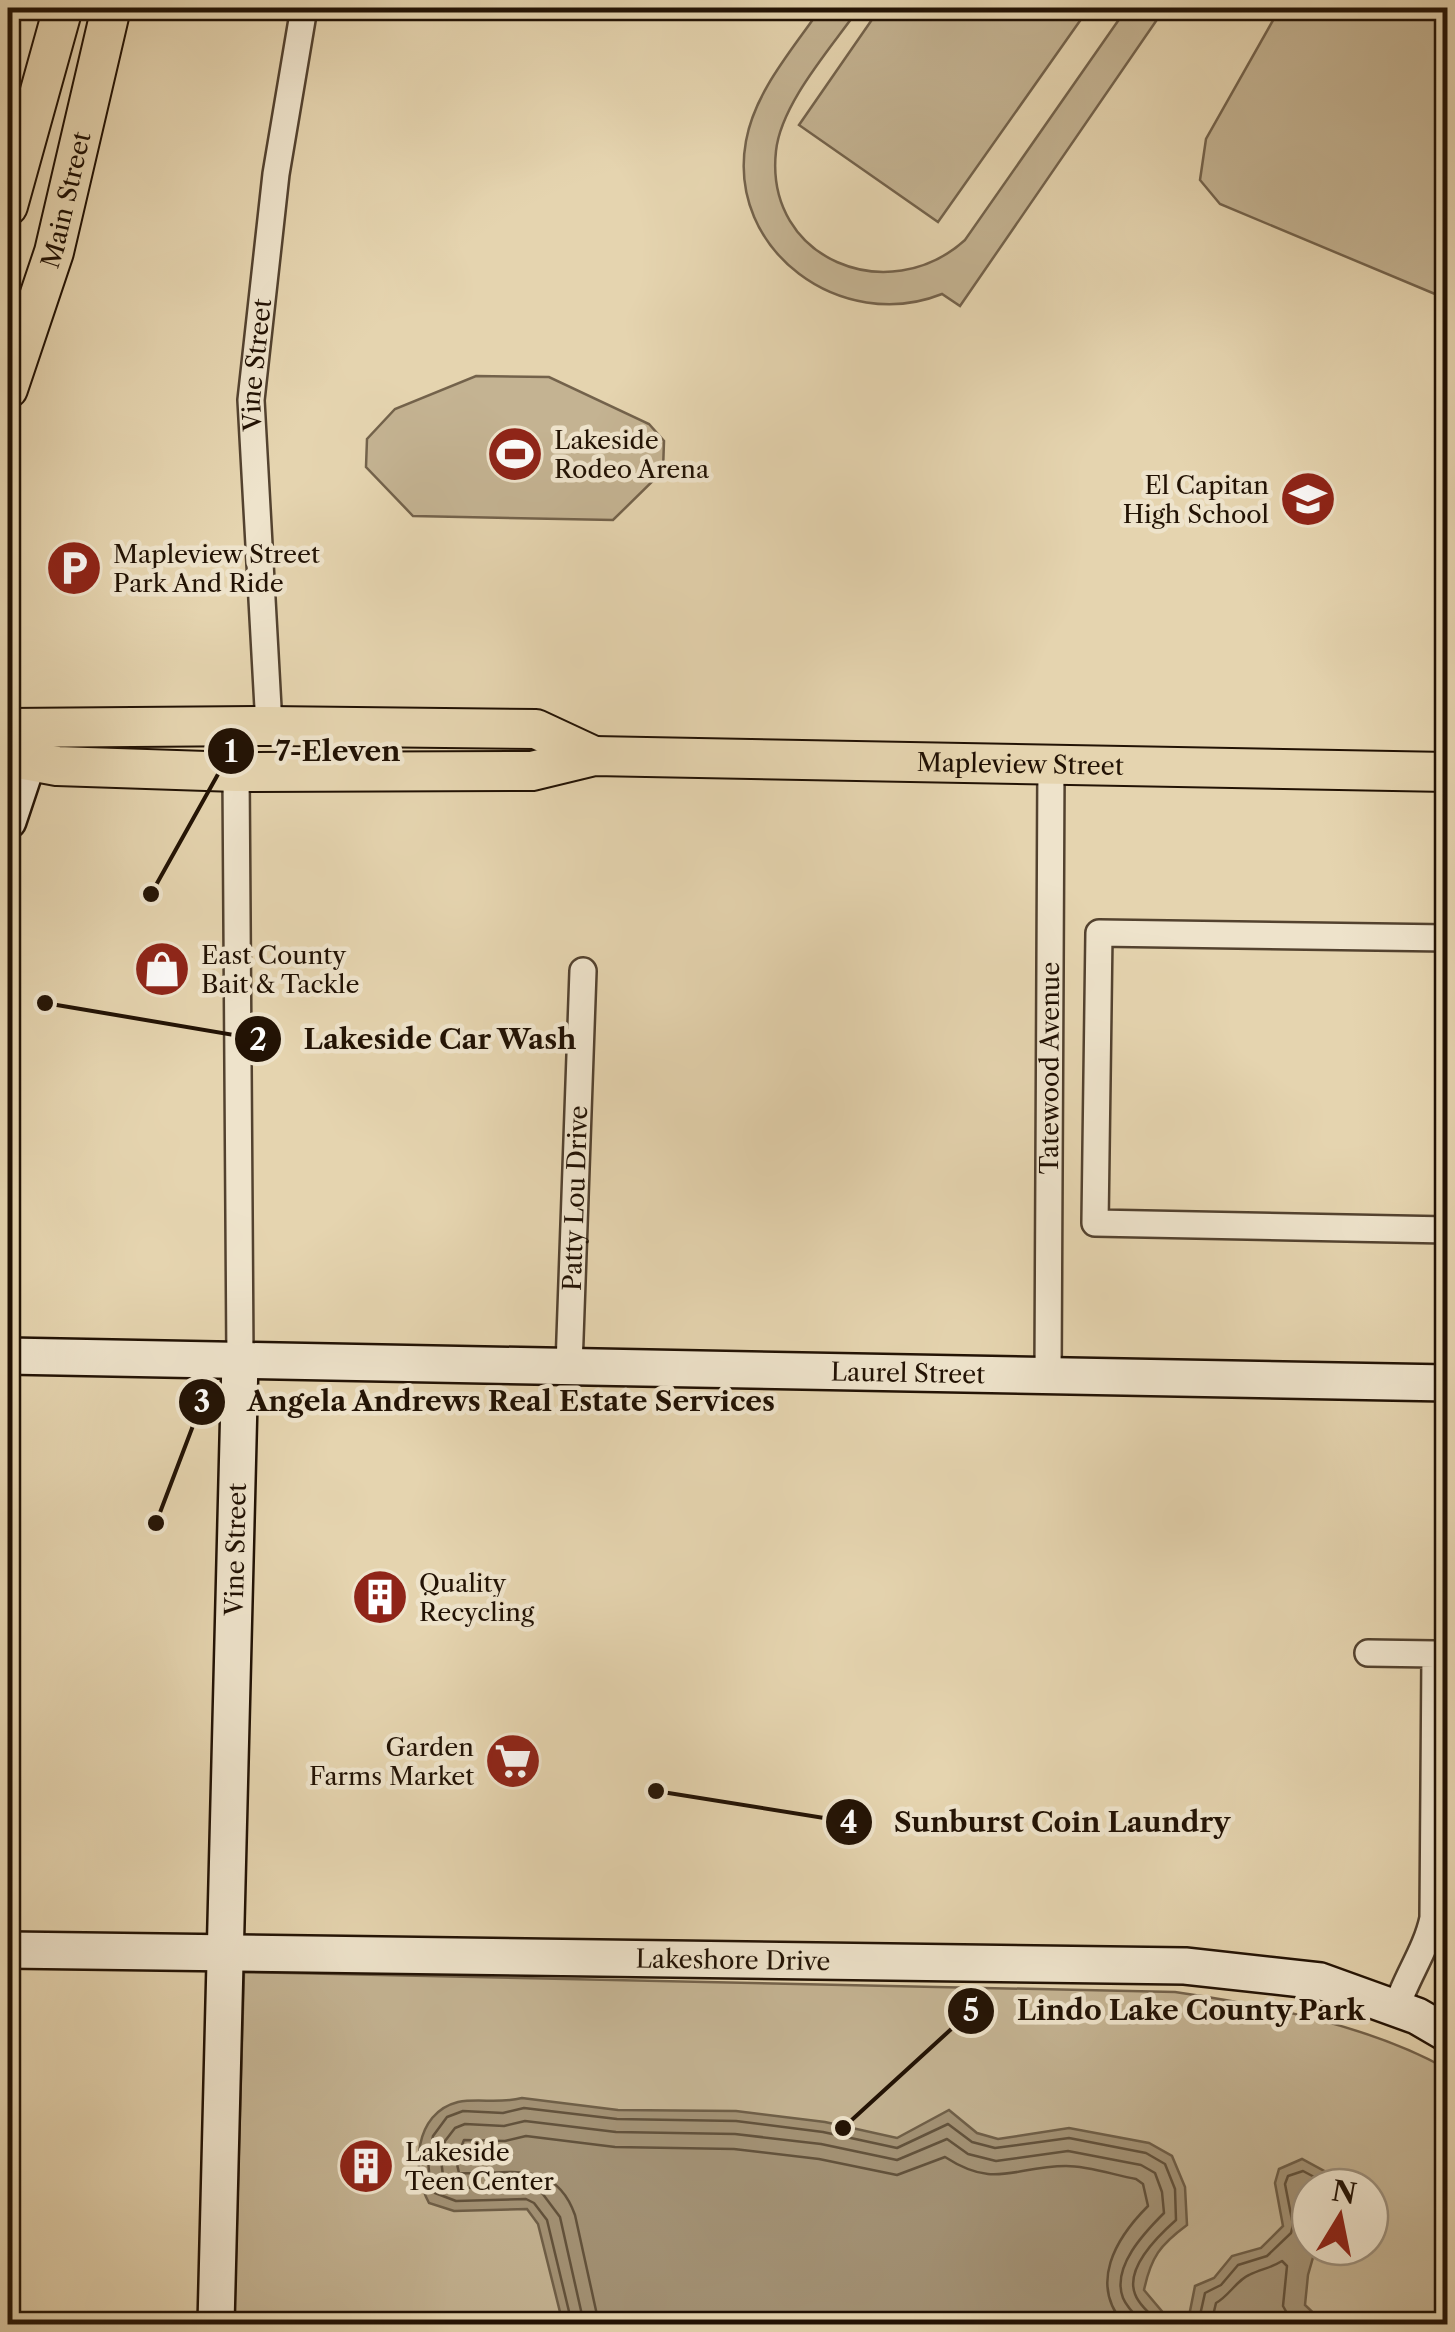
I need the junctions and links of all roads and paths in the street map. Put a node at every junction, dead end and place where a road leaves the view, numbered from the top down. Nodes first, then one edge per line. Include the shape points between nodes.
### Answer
1 (63, 8) edge
2 (112, 8) edge
3 (304, 8) edge
4 (8, 206) edge
5 (8, 389) edge
6 (269, 726) junction
7 (20, 743) edge
8 (594, 756) junction
9 (1051, 764) junction
10 (236, 772) junction
11 (1448, 772) edge
12 (8, 821) edge
13 (1448, 938) edge
14 (582, 971) dead end
15 (1448, 1230) edge
16 (8, 1356) edge
17 (240, 1360) junction
18 (570, 1366) junction
19 (1048, 1376) junction
20 (1448, 1383) edge
21 (1368, 1653) dead end
22 (1441, 1654) edge
23 (8, 1950) edge
24 (224, 1953) junction
25 (1396, 2008) junction
26 (1448, 2034) edge
27 (216, 2324) edge

1 - 4 main road, Main Street
2 - 5 main road, Main Street via 54,252
3 - 6 street, Vine Street via 276,174 251,400
6 - 7 main road, Mapleview Street
6 - 8 main road, Mapleview Street via 536,729
7 - 10 main road, Mapleview Street via 58,766
7 - 12 street
8 - 9 main road, Mapleview Street
8 - 10 main road, Mapleview Street via 532,771
9 - 11 main road, Mapleview Street
9 - 19 street, Tatewood Avenue
10 - 17 street, Vine Street
13 - 15 street via 1099,933 1095,1223
14 - 18 street, Patty Lou Drive
16 - 17 street, Laurel Street
17 - 18 street, Laurel Street
17 - 24 street, Vine Street
18 - 19 street, Laurel Street
19 - 20 street, Laurel Street
21 - 22 street
22 - 25 street via 1433,1918
23 - 24 street, Lakeshore Drive
24 - 25 street, Lakeshore Drive via 1185,1966 1320,1981
24 - 27 street, Vine Street
25 - 26 street, Lakeshore Drive

